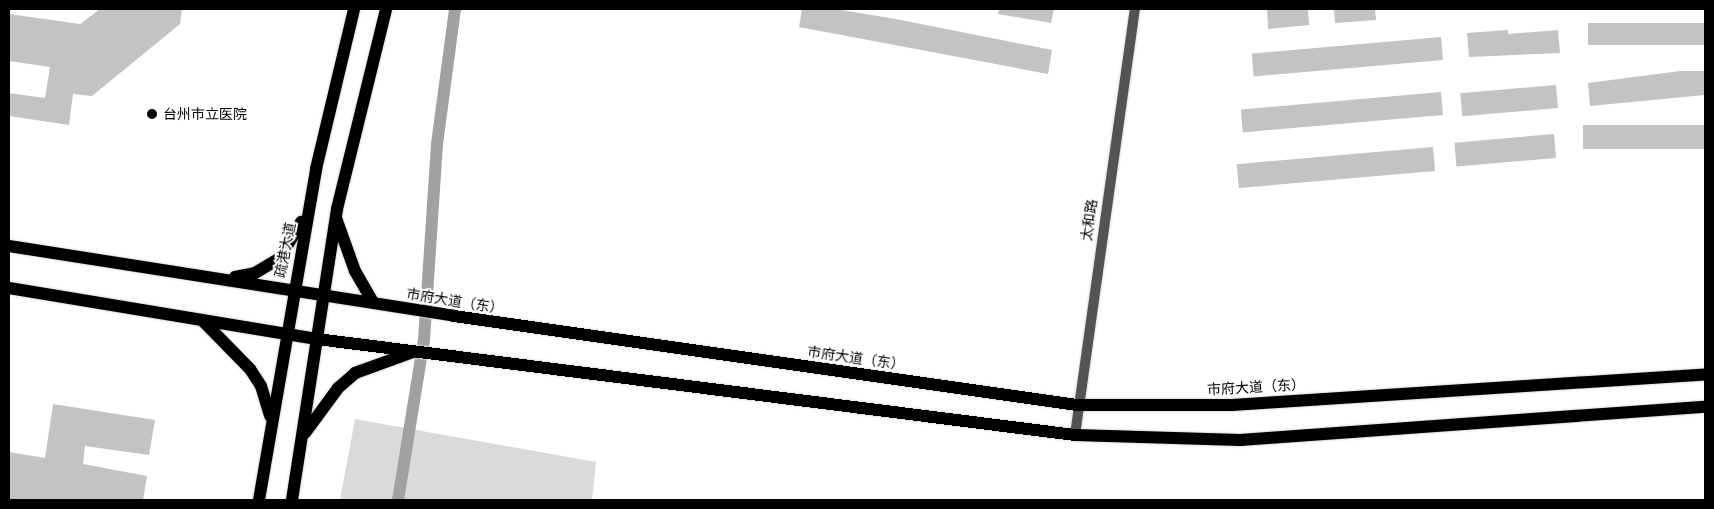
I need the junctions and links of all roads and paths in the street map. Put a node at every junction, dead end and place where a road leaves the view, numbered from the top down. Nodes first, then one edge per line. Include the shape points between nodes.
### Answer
1 (354, 9) edge
2 (386, 9) edge
3 (1135, 9) edge
4 (309, 206) junction
5 (336, 216) junction
6 (9, 246) edge
7 (225, 279) junction
8 (9, 288) edge
9 (293, 290) junction
10 (323, 294) junction
11 (374, 302) junction
12 (202, 320) junction
13 (286, 334) junction
14 (317, 339) junction
15 (418, 350) junction
16 (1705, 374) edge
17 (1077, 405) junction
18 (1705, 407) edge
19 (271, 423) junction
20 (1075, 435) junction
21 (302, 437) junction
22 (259, 500) edge
23 (292, 500) edge

1 - 4 main road, 疏港大道
2 - 5 main road
3 - 17 street, 太和路
4 - 7 main road via 280,258 255,273
4 - 9 main road, 疏港大道
5 - 10 main road
5 - 11 main road via 355,271
6 - 7 main road, 市府大道（东）
7 - 9 main road, 市府大道（东）
8 - 12 main road
9 - 10 main road, 市府大道（东）
9 - 13 main road, 疏港大道
10 - 11 main road, 市府大道（东）
10 - 14 main road
11 - 17 main road, 市府大道（东）
12 - 13 main road
12 - 19 main road via 250,368 261,386
13 - 14 main road
13 - 19 main road, 疏港大道
14 - 15 main road
14 - 21 main road
15 - 20 main road
15 - 21 main road via 355,373 338,388
16 - 17 main road, 市府大道（东） via 1232,405
17 - 20 street, 太和路
18 - 20 main road via 1240,440
19 - 22 main road, 疏港大道
21 - 23 main road

